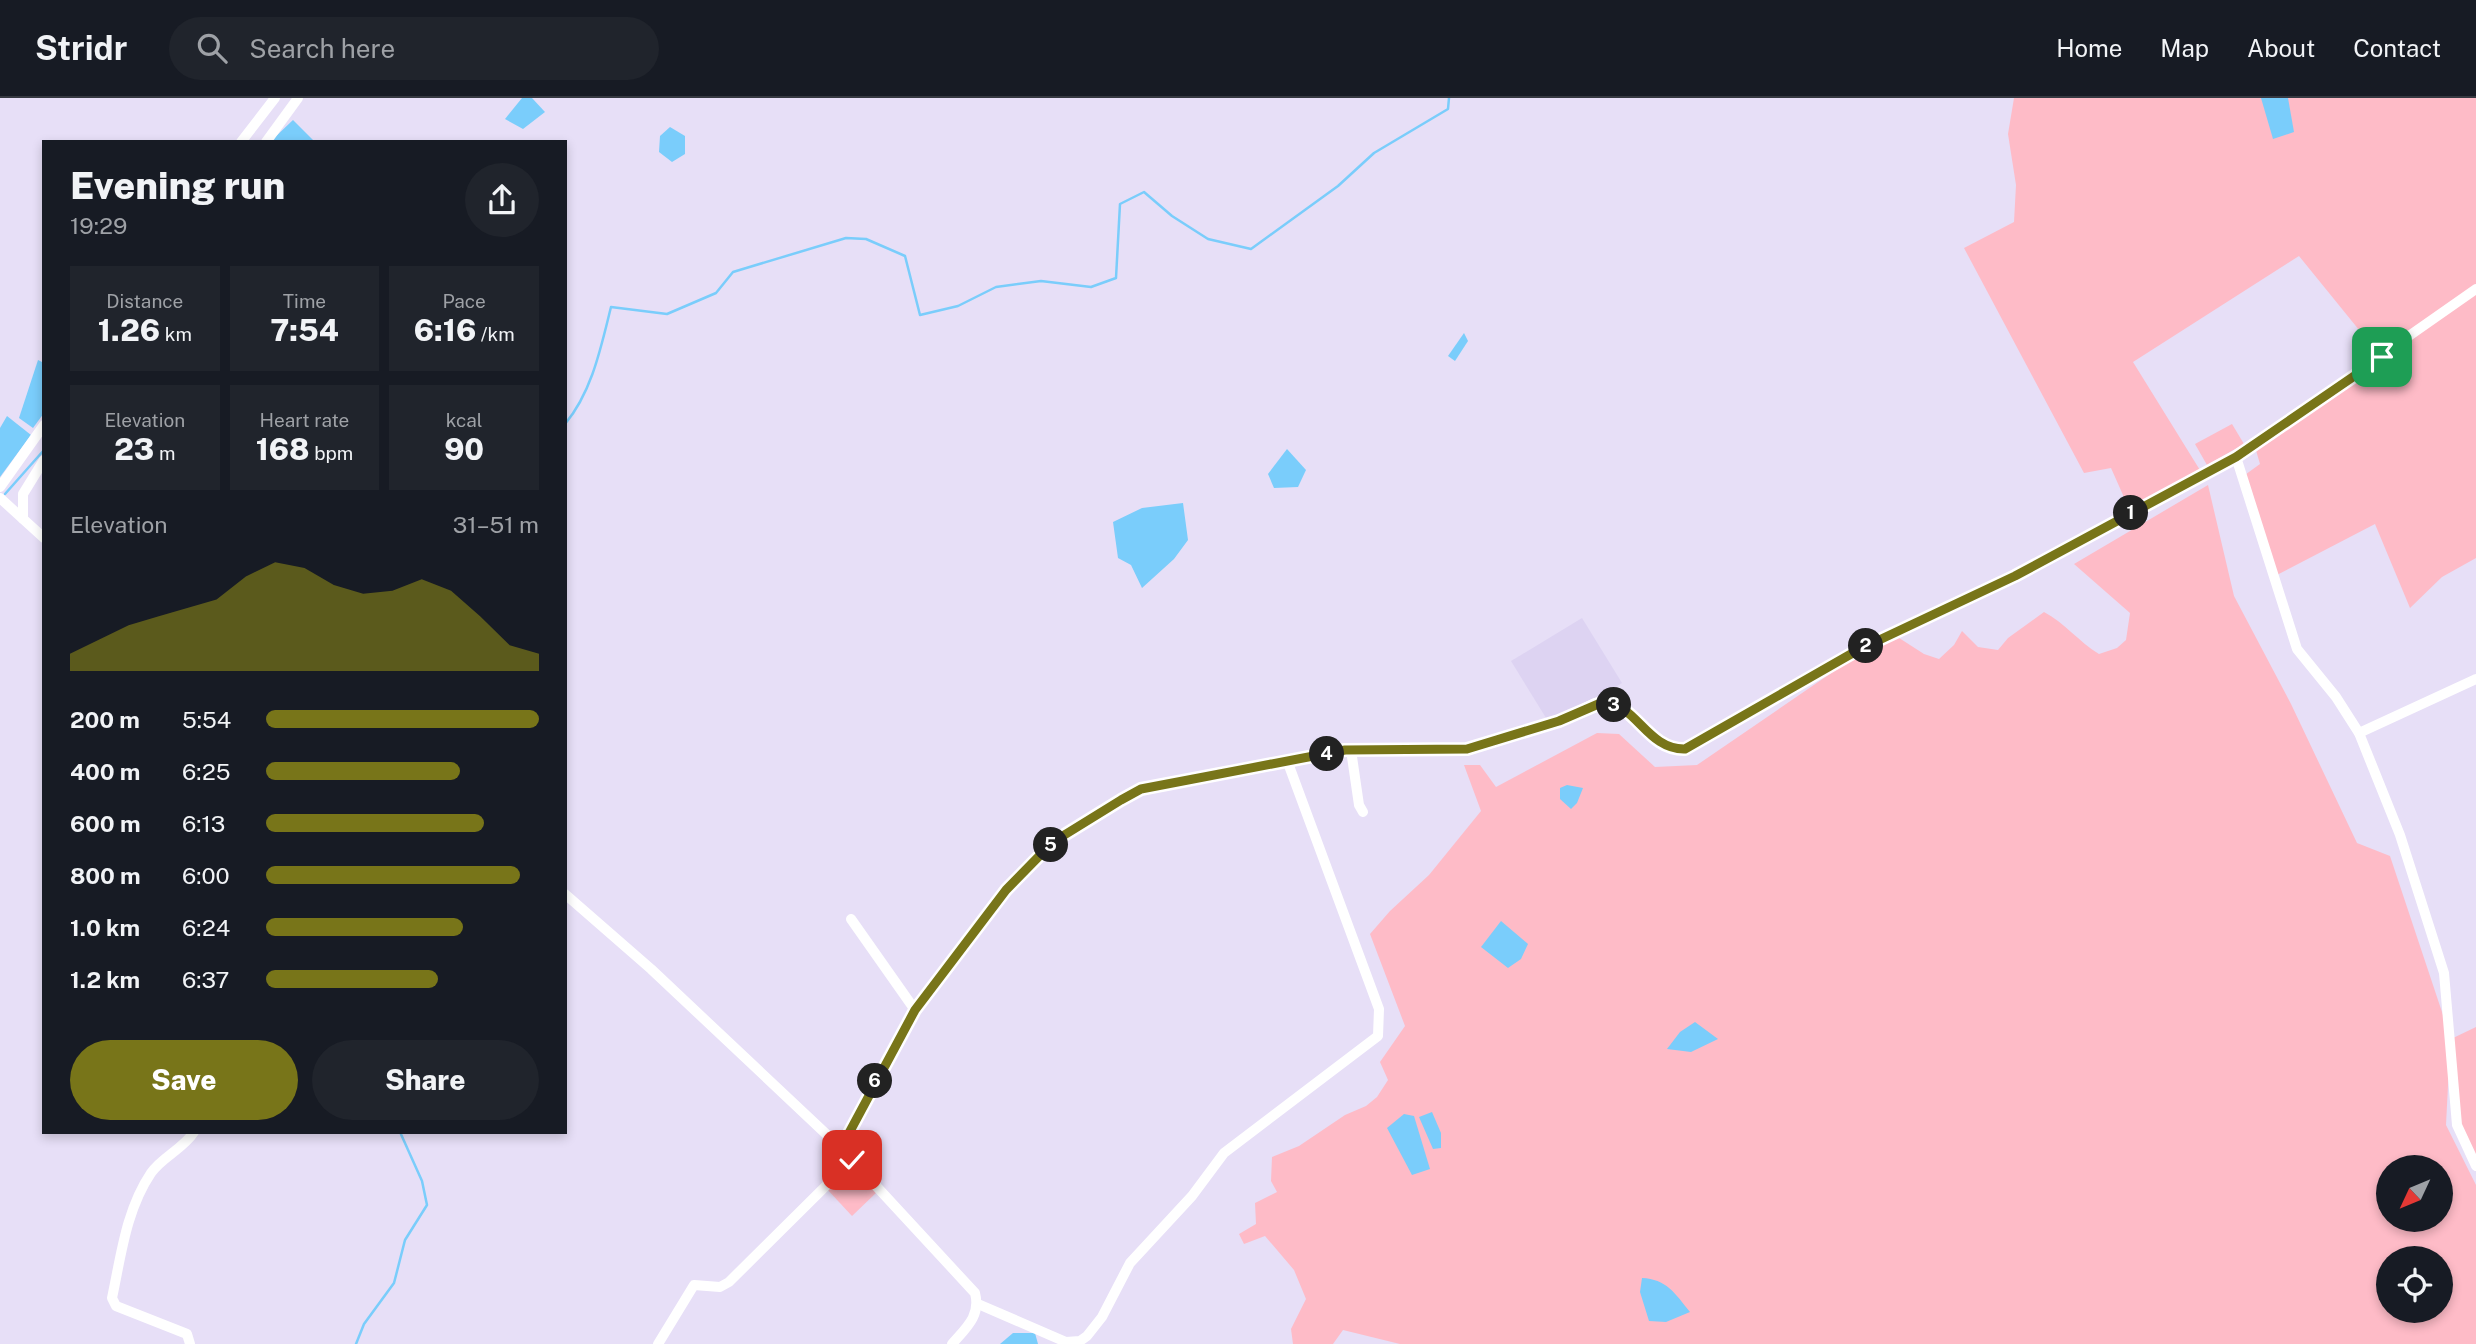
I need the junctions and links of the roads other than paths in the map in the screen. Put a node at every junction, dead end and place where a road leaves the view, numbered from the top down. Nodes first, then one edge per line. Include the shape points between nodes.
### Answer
1 (275, 98) edge
2 (299, 98) edge
3 (244, 140) edge
4 (268, 140) edge
5 (2476, 289) edge
6 (42, 428) edge
7 (2236, 457) junction
8 (42, 463) edge
9 (0, 488) edge
10 (0, 498) edge
11 (23, 519) junction
12 (42, 536) edge
13 (2476, 679) edge
14 (2359, 733) junction
15 (1351, 750) junction
16 (1288, 762) junction
17 (1363, 812) dead end
18 (567, 896) edge
19 (851, 919) dead end
20 (915, 1010) junction
21 (192, 1134) edge
22 (841, 1148) junction
23 (852, 1160) junction
24 (2476, 1166) edge
25 (978, 1304) junction
26 (190, 1344) edge
27 (658, 1344) edge
28 (952, 1344) edge

1 - 3 street
2 - 4 street
5 - 7 street
6 - 9 street
7 - 14 street via 2297,649
7 - 15 street via 2015,576 1858,650 1685,749 1662,745 1608,702 1467,749
8 - 11 street via 23,494
10 - 11 street
11 - 12 street
13 - 14 street
14 - 24 street via 2400,835 2444,973 2457,1125
15 - 16 street
15 - 17 street
16 - 20 street via 1141,789 1053,842 1006,890
16 - 25 street via 1379,1009 1378,1036 1224,1153 1192,1196 1130,1263 1102,1317 1080,1341 1066,1342
18 - 22 street
19 - 20 street
20 - 22 street
21 - 26 street via 145,1183 128,1222 113,1298 116,1306 187,1334
22 - 23 street
23 - 25 street via 975,1293
23 - 27 street via 729,1282 720,1287 694,1285
25 - 28 street via 975,1317

